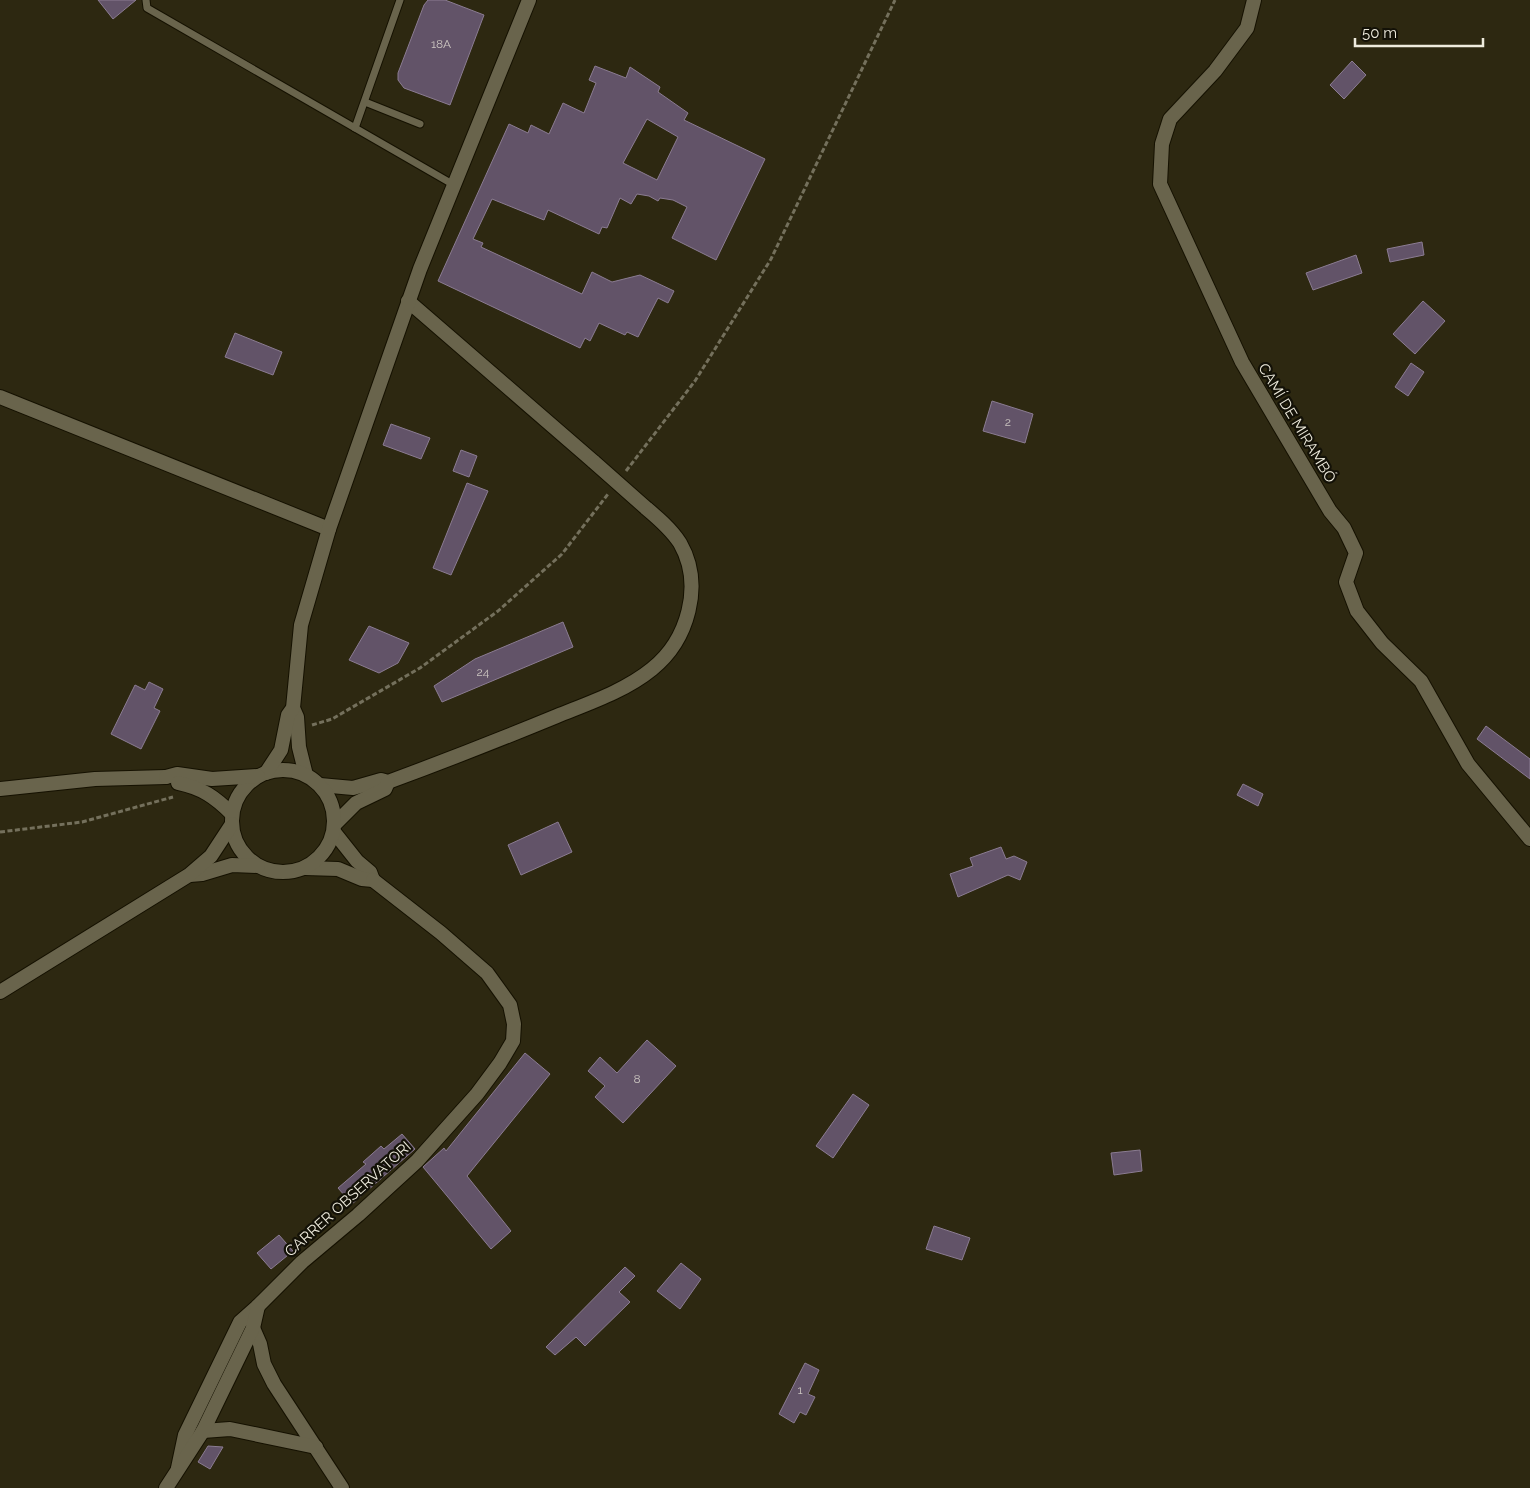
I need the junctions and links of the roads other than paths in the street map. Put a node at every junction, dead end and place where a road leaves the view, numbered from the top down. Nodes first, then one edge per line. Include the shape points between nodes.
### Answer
1 (146, 0) edge
2 (400, 0) edge
3 (530, 0) edge
4 (1254, 0) edge
5 (365, 102) junction
6 (420, 124) dead end
7 (355, 128) junction
8 (455, 185) junction
9 (408, 301) junction
10 (0, 397) edge
11 (329, 529) junction
12 (293, 708) junction
13 (262, 774) junction
14 (306, 775) junction
15 (166, 777) junction
16 (388, 782) junction
17 (320, 785) junction
18 (0, 789) edge
19 (232, 819) junction
20 (334, 828) junction
21 (1530, 839) edge
22 (258, 866) junction
23 (304, 868) junction
24 (189, 875) junction
25 (373, 880) junction
26 (0, 992) edge
27 (258, 1306) junction
28 (253, 1328) junction
29 (240, 1354) junction
30 (223, 1356) junction
31 (264, 1364) junction
32 (213, 1377) junction
33 (211, 1414) junction
34 (223, 1429) junction
35 (203, 1431) junction
36 (316, 1447) junction
37 (178, 1468) junction
38 (166, 1488) edge
39 (342, 1488) edge

1 - 7 lane via 147,8
2 - 5 lane
3 - 8 street
4 - 21 street, CAMÍ DE MIRAMBÓ via 1247,28 1215,71 1170,119 1162,144 1160,184 1242,362 1356,552 1346,582 1357,611 1382,643 1421,681 1468,764
5 - 6 lane
5 - 7 lane
7 - 8 lane
8 - 9 street
9 - 11 street
9 - 16 street, bridge via 666,526 679,542 688,562 691,593 682,630 667,655 640,677 483,747
10 - 11 street
11 - 12 street via 301,625
12 - 13 street via 288,715 284,742
12 - 14 street
13 - 14 street via 286,770
13 - 15 street via 212,779 177,774
13 - 19 street via 241,792
14 - 17 street
15 - 18 street via 95,779
15 - 19 street via 210,794
16 - 17 street via 381,780 353,788
16 - 20 street via 384,789 356,803
17 - 20 street via 330,799
19 - 22 street via 237,844
19 - 24 street via 211,856
20 - 23 street via 323,854
20 - 25 street
22 - 23 street via 281,872
22 - 24 street via 227,866
23 - 25 street via 338,869
24 - 26 street
25 - 27 street, CARRER OBSERVATORI via 487,973 510,1005 513,1041 476,1094 417,1161 302,1262
27 - 28 street
27 - 30 street, CARRER OBSERVATORI via 240,1322
28 - 29 street
28 - 31 street
29 - 30 street
29 - 31 street via 246,1353
29 - 33 street
30 - 32 street, CARRER OBSERVATORI
31 - 36 street
32 - 33 street via 214,1393 206,1407
32 - 37 street, CARRER OBSERVATORI via 184,1435
33 - 34 street
33 - 35 street
34 - 35 street
34 - 36 street
35 - 37 street
36 - 39 street
37 - 38 street

